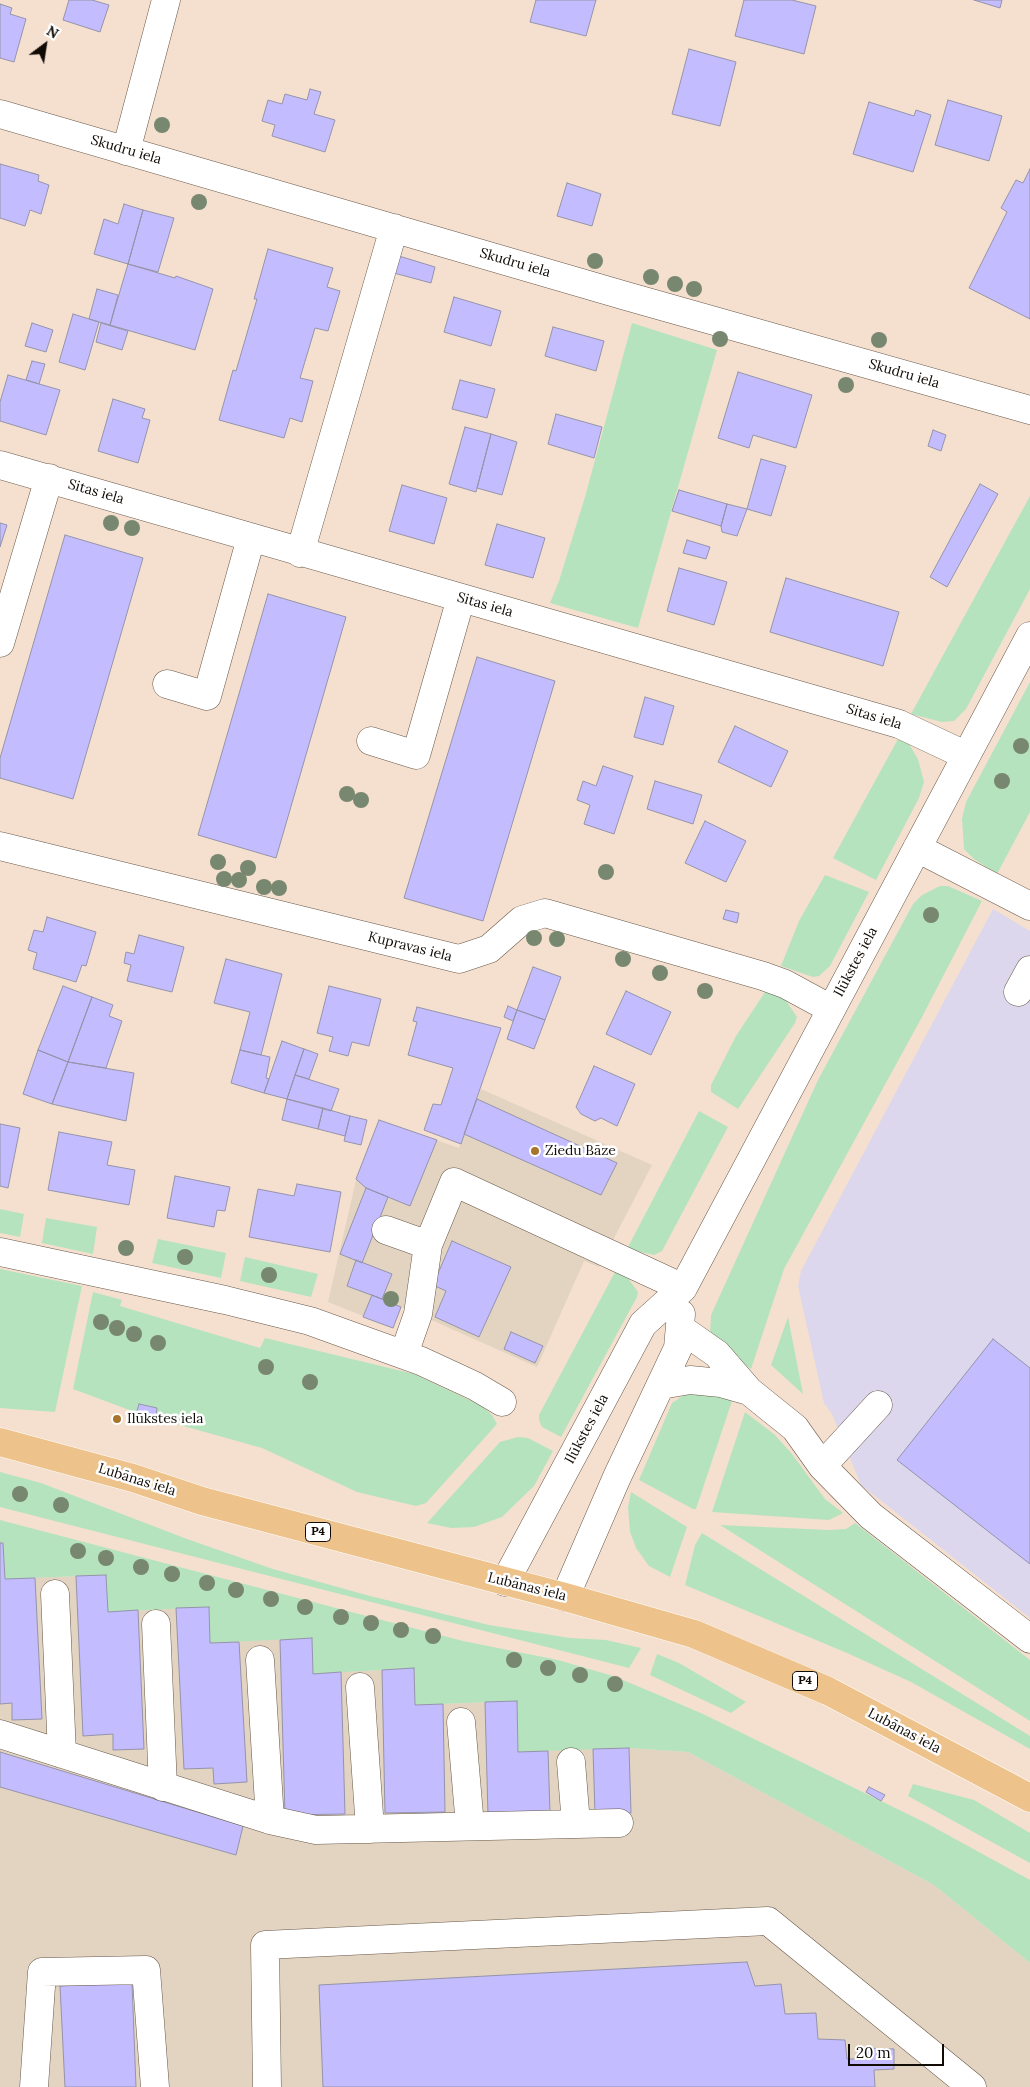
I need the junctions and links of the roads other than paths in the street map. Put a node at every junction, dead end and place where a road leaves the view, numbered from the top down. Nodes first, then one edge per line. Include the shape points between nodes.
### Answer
1 (166, 0) edge
2 (0, 114) edge
3 (126, 151) junction
4 (394, 228) junction
5 (1030, 410) edge
6 (0, 465) edge
7 (49, 478) junction
8 (250, 538) junction
9 (300, 553) junction
10 (461, 598) junction
11 (1030, 636) edge
12 (0, 643) edge
13 (167, 684) dead end
14 (370, 742) dead end
15 (966, 755) junction
16 (917, 848) junction
17 (1, 849) edge
18 (1030, 906) edge
19 (831, 1009) junction
20 (386, 1230) dead end
21 (428, 1245) junction
22 (0, 1252) edge
23 (683, 1288) junction
24 (680, 1328) junction
25 (404, 1354) junction
26 (661, 1385) junction
27 (749, 1391) junction
28 (502, 1402) dead end
29 (878, 1405) dead end
30 (0, 1442) edge
31 (822, 1466) junction
32 (506, 1582) junction
33 (55, 1594) dead end
34 (565, 1597) junction
35 (156, 1624) dead end
36 (1030, 1640) edge
37 (260, 1660) dead end
38 (360, 1687) dead end
39 (462, 1722) dead end
40 (0, 1734) edge
41 (62, 1754) junction
42 (570, 1762) dead end
43 (163, 1787) junction
44 (1030, 1798) edge
45 (270, 1820) junction
46 (619, 1823) dead end
47 (576, 1824) junction
48 (470, 1826) junction
49 (370, 1829) junction
50 (34, 2087) edge
51 (155, 2087) edge
52 (267, 2087) edge
53 (972, 2087) edge

1 - 3 street
2 - 3 street, Skudru iela
3 - 4 street, Skudru iela
4 - 5 street, Skudru iela
4 - 9 street
6 - 7 street, Sitas iela
7 - 8 street, Sitas iela
7 - 12 street
8 - 9 street, Sitas iela
8 - 13 street via 207,696
9 - 10 street, Sitas iela
10 - 14 street via 416,755
10 - 15 street, Sitas iela via 899,724
11 - 15 street, Ilūkstes iela
15 - 16 street, Ilūkstes iela
16 - 18 street
16 - 19 street, Ilūkstes iela
17 - 19 street, Kupravas iela via 459,959 489,949 522,920 545,912 763,976
19 - 23 street, Ilūkstes iela
20 - 21 street
21 - 23 street via 454,1182
21 - 25 street via 418,1314
22 - 25 street via 263,1310 310,1322
23 - 24 street, Ilūkstes iela
23 - 32 street, Ilūkstes iela via 643,1324
24 - 26 street, Ilūkstes iela via 678,1348
24 - 27 street via 716,1354
25 - 28 street
26 - 27 street via 690,1380 721,1383
26 - 34 street, Ilūkstes iela
27 - 31 street via 796,1428
29 - 31 street
30 - 32 main road, Lubānas iela / P4 via 133,1478 202,1501
31 - 36 street via 871,1516
32 - 34 main road, Lubānas iela / P4
33 - 41 street
34 - 44 main road, Lubānas iela / P4 via 694,1634 828,1691
35 - 43 street
37 - 45 street
38 - 49 street
39 - 48 street
40 - 41 street
41 - 43 street
42 - 47 street
43 - 45 street
45 - 49 street via 316,1830
46 - 47 street
47 - 48 street
48 - 49 street
50 - 51 street via 42,1972 146,1970
52 - 53 street via 265,1945 768,1921

